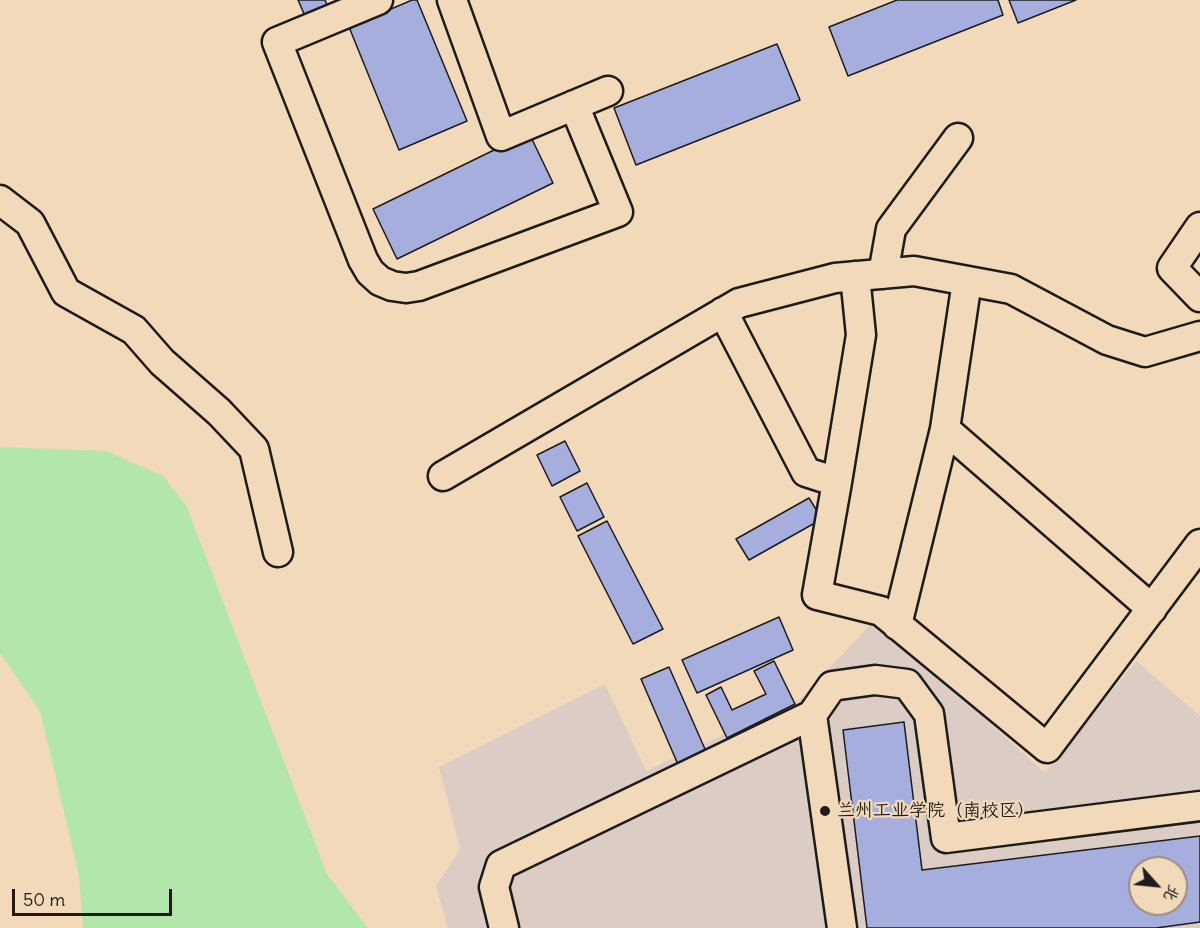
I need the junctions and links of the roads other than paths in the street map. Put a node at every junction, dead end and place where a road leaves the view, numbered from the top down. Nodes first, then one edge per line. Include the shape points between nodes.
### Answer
1 (378, 0) edge
2 (452, 0) edge
3 (608, 91) dead end
4 (574, 105) junction
5 (958, 138) dead end
6 (0, 200) edge
7 (1200, 227) edge
8 (869, 275) junction
9 (967, 281) junction
10 (1200, 297) edge
11 (723, 312) junction
12 (1200, 336) edge
13 (945, 429) junction
14 (443, 476) dead end
15 (837, 482) junction
16 (1200, 544) edge
17 (278, 552) dead end
18 (1152, 609) junction
19 (897, 625) junction
20 (812, 715) junction
21 (1200, 806) edge
22 (504, 928) edge
23 (842, 928) edge

1 - 4 street via 277,42 363,260 380,281 406,288 419,286 618,212
2 - 4 street via 501,136
3 - 4 street
5 - 8 street via 891,229
6 - 17 street via 30,223 66,292 134,330 162,362 254,449
7 - 10 street via 1172,268
8 - 9 street via 914,271
8 - 11 street via 836,278 739,303
8 - 15 street
9 - 12 street via 1011,289 1107,340 1145,352
9 - 13 street
11 - 14 street
11 - 15 street via 806,472
13 - 18 street
13 - 19 street
15 - 19 street via 817,595 880,611
16 - 18 street
18 - 19 street via 1047,748
20 - 21 street via 832,686 875,680 907,684 929,714 946,838
20 - 22 street via 501,865 494,887
20 - 23 street

